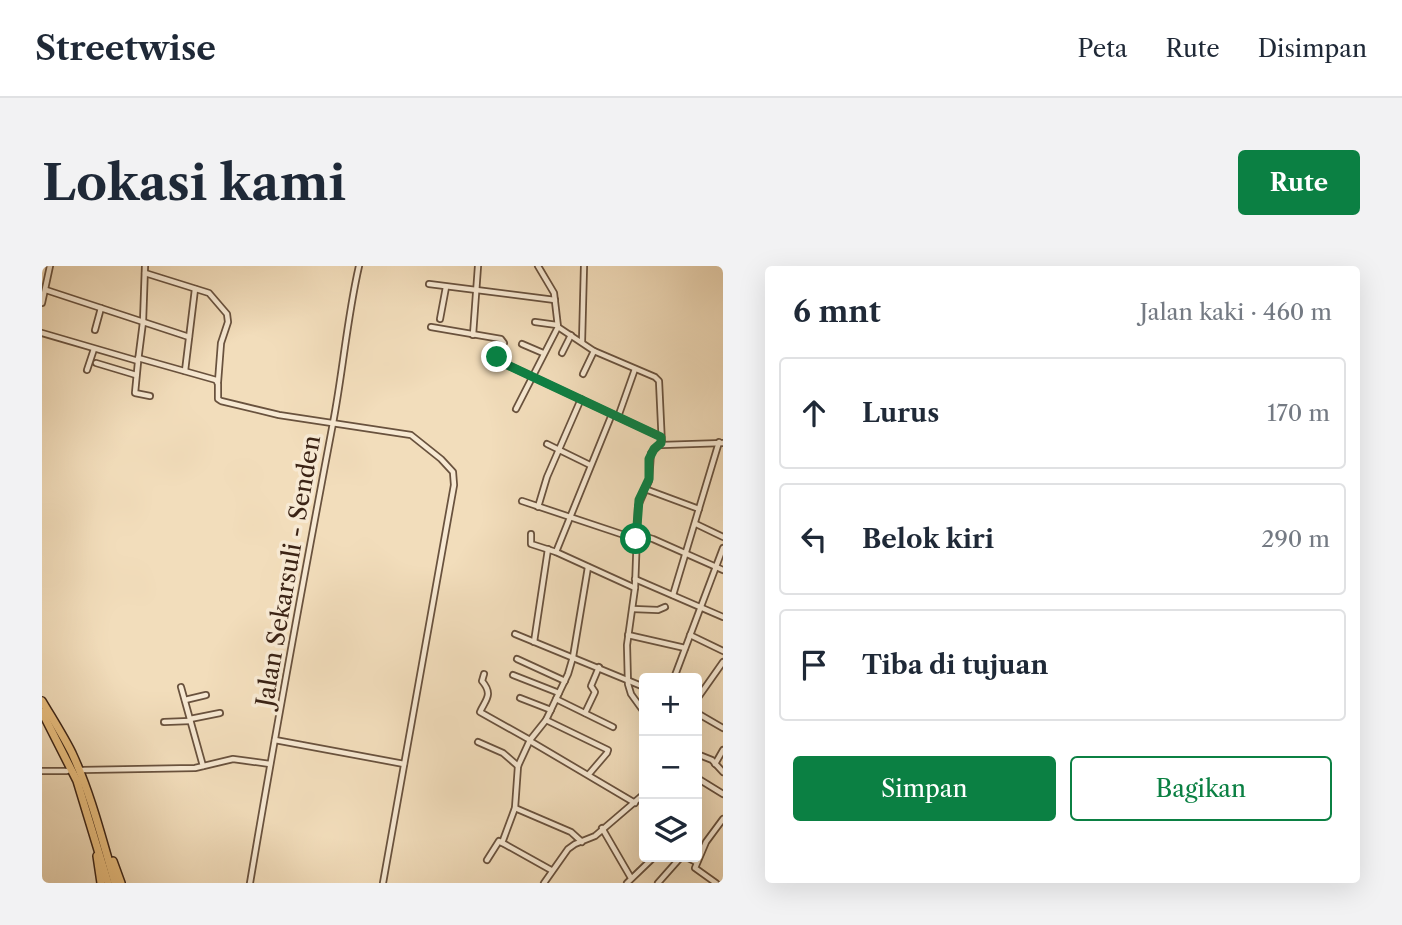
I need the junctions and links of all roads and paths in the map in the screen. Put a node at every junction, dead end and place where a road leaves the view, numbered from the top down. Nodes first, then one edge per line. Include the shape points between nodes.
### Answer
1 (50, 266) edge
2 (145, 266) edge
3 (359, 266) edge
4 (478, 266) edge
5 (538, 266) edge
6 (584, 266) edge
7 (145, 273) junction
8 (429, 284) dead end
9 (446, 287) junction
10 (195, 289) junction
11 (476, 290) junction
12 (44, 292) edge
13 (555, 300) junction
14 (42, 303) edge
15 (102, 308) junction
16 (440, 319) dead end
17 (142, 322) junction
18 (535, 322) dead end
19 (558, 326) junction
20 (431, 327) dead end
21 (94, 330) dead end
22 (42, 333) edge
23 (473, 335) junction
24 (571, 335) junction
25 (188, 337) junction
26 (582, 343) junction
27 (522, 344) dead end
28 (94, 349) junction
29 (594, 351) junction
30 (544, 353) junction
31 (562, 353) dead end
32 (138, 360) junction
33 (96, 363) dead end
34 (635, 369) junction
35 (87, 370) dead end
36 (185, 371) junction
37 (583, 374) dead end
38 (136, 375) junction
39 (534, 376) junction
40 (218, 382) junction
41 (150, 396) dead end
42 (581, 399) junction
43 (516, 409) dead end
44 (612, 414) junction
45 (618, 417) junction
46 (333, 422) junction
47 (661, 440) junction
48 (721, 442) edge
49 (547, 444) dead end
50 (558, 450) junction
51 (590, 465) junction
52 (645, 489) junction
53 (522, 501) dead end
54 (538, 507) junction
55 (699, 509) junction
56 (568, 517) junction
57 (695, 523) junction
58 (530, 534) dead end
59 (636, 536) junction
60 (723, 537) edge
61 (723, 548) edge
62 (548, 549) junction
63 (556, 552) junction
64 (687, 554) junction
65 (716, 567) junction
66 (588, 568) junction
67 (723, 570) edge
68 (635, 579) junction
69 (635, 588) junction
70 (673, 595) junction
71 (701, 606) junction
72 (665, 607) dead end
73 (633, 609) junction
74 (723, 617) edge
75 (515, 634) dead end
76 (628, 635) junction
77 (690, 635) junction
78 (534, 642) junction
79 (685, 648) junction
80 (723, 651) edge
81 (573, 657) junction
82 (517, 659) dead end
83 (723, 662) edge
84 (599, 667) junction
85 (676, 673) edge
86 (484, 674) dead end
87 (513, 675) dead end
88 (627, 679) junction
89 (565, 681) junction
90 (639, 685) edge
91 (181, 688) dead end
92 (702, 692) edge
93 (206, 695) dead end
94 (557, 696) junction
95 (520, 698) dead end
96 (184, 700) junction
97 (42, 701) edge
98 (639, 705) edge
99 (551, 710) junction
100 (42, 712) edge
101 (220, 713) dead end
102 (585, 713) junction
103 (702, 715) edge
104 (190, 720) junction
105 (545, 720) junction
106 (164, 722) dead end
107 (722, 725) edge
108 (614, 727) dead end
109 (275, 740) junction
110 (530, 741) junction
111 (478, 742) dead end
112 (723, 750) edge
113 (702, 756) edge
114 (270, 764) junction
115 (404, 764) junction
116 (715, 764) junction
117 (203, 766) junction
118 (518, 766) junction
119 (82, 770) dead end
120 (42, 771) edge
121 (68, 771) dead end
122 (723, 772) edge
123 (589, 774) junction
124 (702, 781) edge
125 (723, 794) edge
126 (639, 799) edge
127 (635, 803) junction
128 (515, 808) junction
129 (723, 818) edge
130 (93, 819) junction
131 (602, 828) junction
132 (582, 842) junction
133 (502, 843) junction
134 (702, 850) edge
135 (488, 860) dead end
136 (649, 862) edge
137 (679, 862) edge
138 (696, 862) edge
139 (551, 870) junction
140 (629, 881) edge
141 (101, 883) edge
142 (108, 883) edge
143 (115, 883) edge
144 (121, 883) edge
145 (250, 883) edge
146 (383, 883) edge
147 (544, 883) edge
148 (658, 883) edge
149 (716, 883) edge

1 - 12 street
2 - 7 street
3 - 46 street, Jalan Sekarsuli - Senden
4 - 11 street
5 - 13 street
6 - 26 street
7 - 10 street
7 - 17 street
8 - 9 street
9 - 11 street
9 - 16 street
10 - 25 street
10 - 40 street via 211,294 228,317
11 - 13 street
11 - 23 street
12 - 14 street
12 - 15 street
13 - 19 street
15 - 17 street
15 - 21 street
17 - 25 street
17 - 32 street
18 - 19 street
19 - 24 street
19 - 30 street
20 - 23 street
22 - 28 street
23 - 39 street via 503,340 499,360
24 - 26 street
24 - 31 street
25 - 36 street
26 - 29 street
27 - 30 street
28 - 32 street
28 - 35 street
29 - 34 street
29 - 37 street
30 - 39 street
32 - 36 street
32 - 38 street
33 - 38 street
34 - 45 street
34 - 47 street via 659,381
36 - 40 street
38 - 41 street via 135,393
39 - 42 street
39 - 43 street
40 - 46 street via 221,401
42 - 44 street
42 - 50 street
44 - 45 street
44 - 51 street
45 - 47 street
46 - 109 street, Jalan Sekarsuli - Senden
46 - 115 street via 411,435 453,472
47 - 48 street via 665,445
47 - 52 street via 649,459
48 - 55 street
49 - 50 street
50 - 51 street
50 - 54 street
51 - 56 street
52 - 55 street
52 - 59 street via 638,506
53 - 54 street
54 - 56 street
55 - 57 street
56 - 59 street
56 - 63 street
57 - 60 street
57 - 64 street
58 - 62 street via 531,544
59 - 64 street
59 - 68 street
61 - 65 street
62 - 63 street
62 - 78 street
63 - 66 street
64 - 65 street
64 - 70 street
65 - 67 street
65 - 71 street
66 - 69 street
66 - 81 street
68 - 69 street
68 - 70 street
69 - 73 street
70 - 71 street
71 - 74 street
71 - 77 street
72 - 73 street
73 - 76 street
75 - 78 street
76 - 79 street
76 - 88 street
77 - 79 street
77 - 80 street
78 - 81 street
79 - 85 street
81 - 84 street
81 - 89 street
82 - 89 street
83 - 92 street
84 - 88 street
84 - 102 street
86 - 110 street via 489,698 480,712
87 - 94 street
88 - 90 street
88 - 98 street
89 - 94 street
91 - 96 street
93 - 96 street
94 - 99 street
94 - 102 street
95 - 99 street
96 - 104 street
97 - 130 highway via 72,753
99 - 105 street
100 - 130 highway
101 - 104 street
102 - 108 street
103 - 107 street
104 - 106 street
104 - 117 street
105 - 110 street
105 - 123 street via 608,750
109 - 114 street, Jalan Sekarsuli - Senden
109 - 115 street
110 - 118 street
110 - 123 street
111 - 118 street
112 - 116 street
113 - 116 street
114 - 117 street via 233,759
114 - 145 street, Jalan Sekarsuli - Senden
115 - 146 street
116 - 122 street
117 - 119 street
118 - 128 street
120 - 121 street
123 - 127 street
124 - 125 street
126 - 127 street
127 - 131 street
128 - 132 street via 573,833
128 - 133 street
129 - 134 street
130 - 141 highway
130 - 142 highway
130 - 143 highway
130 - 144 highway
131 - 132 street
131 - 140 street
132 - 139 street via 568,849
133 - 135 street via 496,842
133 - 139 street
136 - 140 street
137 - 148 street
138 - 149 street via 696,871
139 - 147 street

